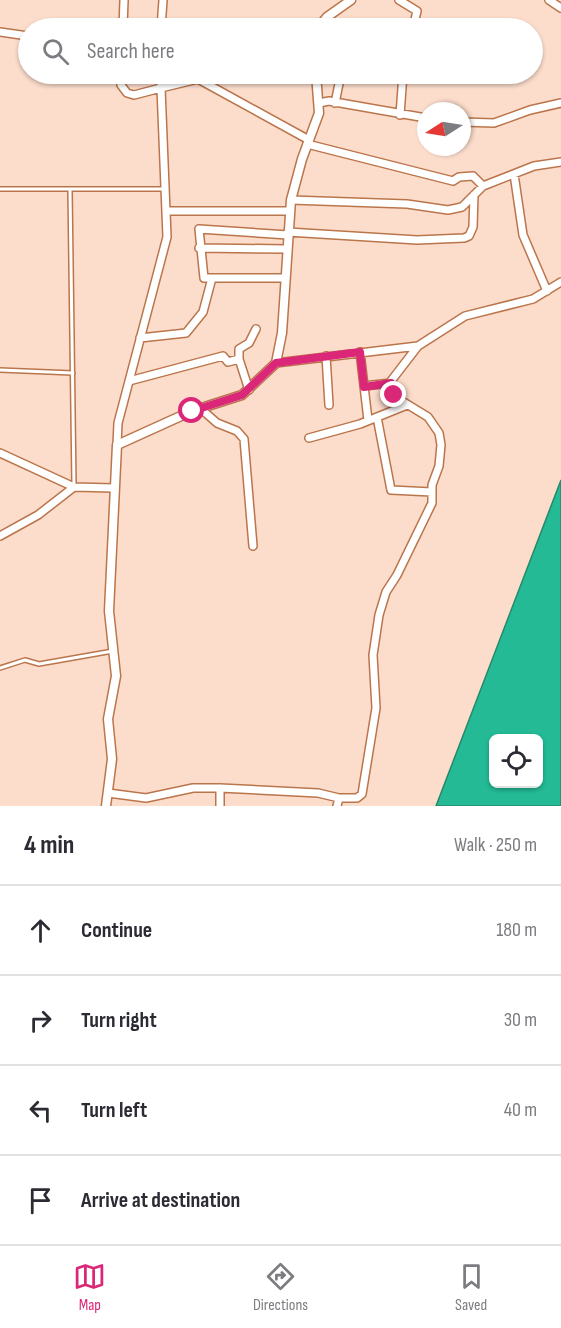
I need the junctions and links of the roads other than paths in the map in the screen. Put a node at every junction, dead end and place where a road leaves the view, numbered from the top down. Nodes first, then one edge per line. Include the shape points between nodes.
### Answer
1 (124, 0) edge
2 (163, 0) edge
3 (351, 0) edge
4 (399, 0) edge
5 (549, 0) edge
6 (561, 8) edge
7 (123, 18) edge
8 (162, 18) edge
9 (326, 18) edge
10 (415, 18) edge
11 (0, 32) edge
12 (18, 35) edge
13 (121, 84) edge
14 (161, 84) edge
15 (177, 84) edge
16 (207, 84) edge
17 (317, 84) edge
18 (339, 84) edge
19 (402, 84) edge
20 (161, 88) junction
21 (319, 103) junction
22 (335, 103) junction
23 (561, 103) edge
24 (400, 115) junction
25 (417, 117) edge
26 (471, 122) edge
27 (308, 142) junction
28 (561, 162) edge
29 (514, 174) junction
30 (483, 186) junction
31 (0, 189) edge
32 (166, 189) junction
33 (70, 190) junction
34 (474, 195) junction
35 (291, 200) junction
36 (290, 211) junction
37 (167, 212) junction
38 (288, 234) junction
39 (199, 248) junction
40 (287, 249) junction
41 (212, 278) junction
42 (285, 278) junction
43 (561, 282) edge
44 (547, 291) junction
45 (256, 329) dead end
46 (140, 338) junction
47 (418, 346) junction
48 (360, 352) junction
49 (326, 356) junction
50 (239, 359) junction
51 (276, 363) junction
52 (0, 370) edge
53 (73, 373) junction
54 (129, 381) junction
55 (391, 383) junction
56 (364, 387) junction
57 (249, 390) junction
58 (329, 405) dead end
59 (407, 405) junction
60 (200, 408) junction
61 (377, 417) junction
62 (368, 420) junction
63 (309, 438) dead end
64 (117, 445) junction
65 (0, 453) edge
66 (74, 487) junction
67 (113, 488) junction
68 (432, 492) junction
69 (0, 536) edge
70 (253, 546) dead end
71 (115, 651) junction
72 (0, 668) edge
73 (220, 788) junction
74 (108, 793) junction
75 (338, 802) edge
76 (106, 806) edge
77 (220, 806) edge

1 - 7 street
2 - 8 street
3 - 9 street
4 - 10 street via 417,11
5 - 6 street
11 - 12 street
13 - 20 street via 134,95
14 - 20 street
15 - 20 street
16 - 27 street
17 - 21 street
18 - 22 street
19 - 24 street
20 - 32 street
21 - 22 street
21 - 27 street
22 - 24 street
23 - 26 street via 494,123
24 - 25 street
27 - 30 street via 447,179 473,176
27 - 35 street
28 - 29 street
29 - 30 street
29 - 44 street via 523,235
30 - 34 street
31 - 33 lane
32 - 33 lane
32 - 37 street
33 - 53 lane
34 - 35 street via 462,207 439,211 407,204
34 - 38 street via 473,227 464,238 417,240
35 - 36 street
36 - 37 street
36 - 38 street
37 - 46 street via 166,243
38 - 39 street via 199,229
38 - 40 street
39 - 40 street
39 - 41 street via 204,278
40 - 42 street
41 - 42 street
41 - 46 street via 203,312 186,333
42 - 51 street
43 - 44 street
44 - 47 street via 522,303 465,316
45 - 50 street via 249,343 239,349
46 - 54 street
47 - 48 street
47 - 55 street
48 - 49 street
48 - 56 street
49 - 51 street
49 - 58 street
50 - 54 street via 228,362 223,356
50 - 57 street
51 - 57 street
52 - 53 lane
53 - 66 lane
54 - 64 street via 118,423
55 - 56 street
55 - 59 street via 392,392
56 - 62 street
57 - 60 street via 230,401
59 - 61 street
59 - 68 street via 428,417 441,439
60 - 64 street
60 - 70 street via 244,439
61 - 62 street
61 - 68 street via 391,490
62 - 63 street
64 - 67 street
65 - 66 street
66 - 67 street
66 - 69 street via 38,515
67 - 71 street via 109,610
68 - 75 street via 429,510 386,592 379,615 373,656 376,708 362,794
71 - 72 lane via 39,664 25,660
71 - 74 street via 116,676 108,720 112,759
73 - 74 street via 193,788 146,798
73 - 75 street via 318,793
73 - 77 street
74 - 76 street

